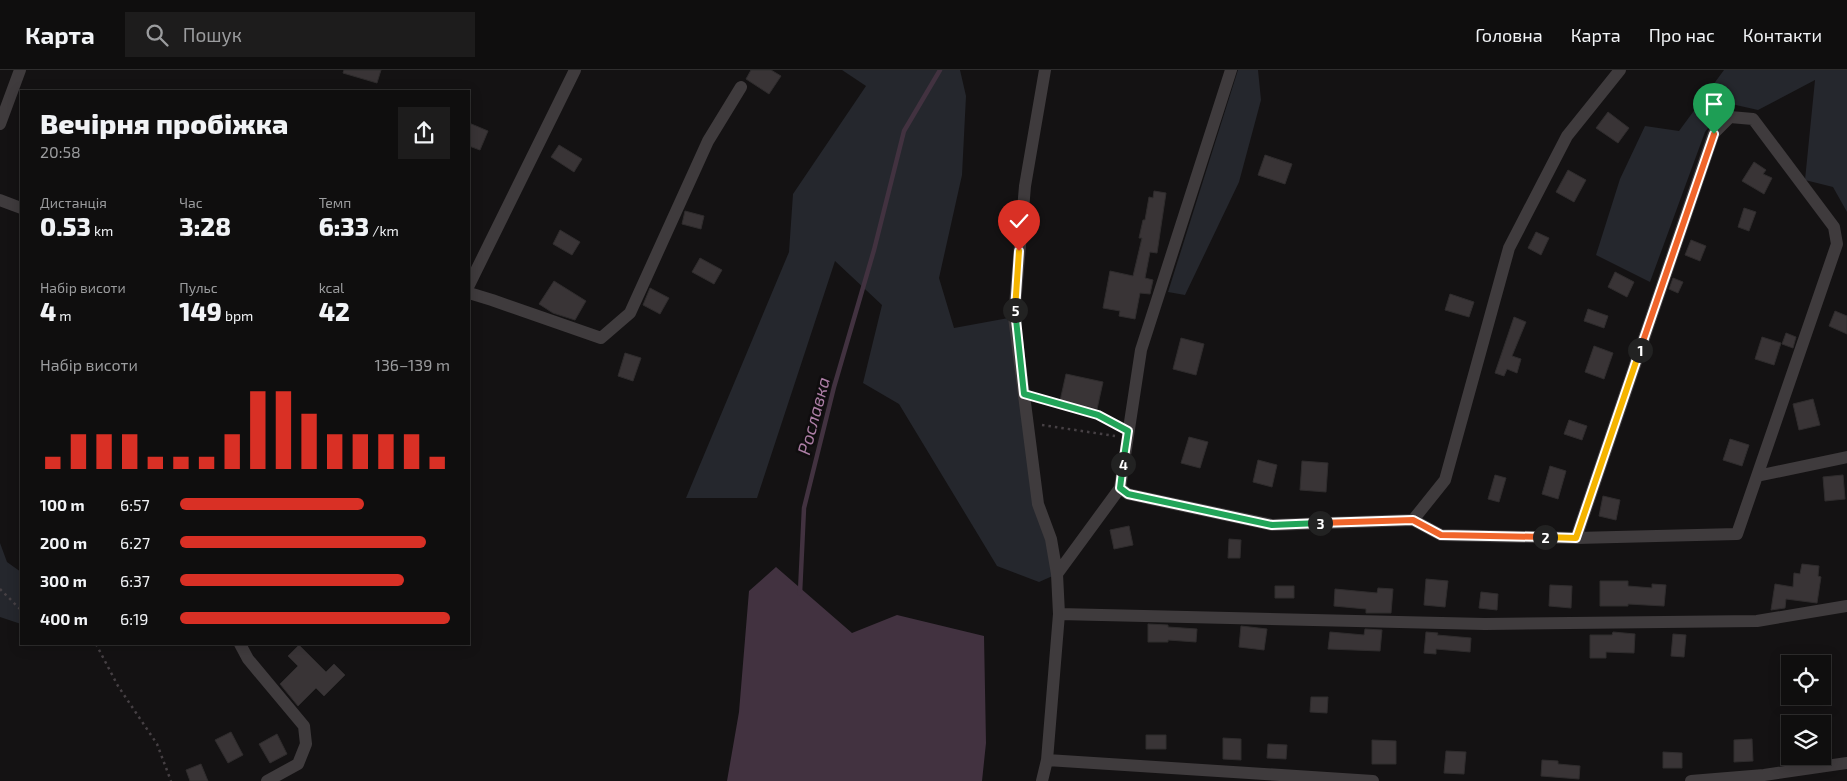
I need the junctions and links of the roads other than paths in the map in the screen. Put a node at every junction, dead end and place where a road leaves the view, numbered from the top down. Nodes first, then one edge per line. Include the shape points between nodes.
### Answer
1 (20, 70) edge
2 (575, 70) edge
3 (1045, 70) edge
4 (1231, 70) edge
5 (1620, 70) edge
6 (741, 87) dead end
7 (0, 124) edge
8 (0, 200) edge
9 (20, 208) edge
10 (470, 283) edge
11 (470, 294) edge
12 (1847, 457) edge
13 (1757, 476) junction
14 (1120, 488) junction
15 (1413, 520) junction
16 (1576, 538) junction
17 (1057, 574) junction
18 (1847, 606) edge
19 (1059, 614) junction
20 (240, 645) edge
21 (1047, 760) junction
22 (1847, 763) edge
23 (267, 781) edge
24 (1042, 781) edge
25 (1373, 781) edge
26 (1691, 781) edge

1 - 7 street
2 - 10 street
3 - 17 street via 1025,186 1014,317 1038,504 1051,539
4 - 14 street via 1141,350
5 - 15 street via 1566,136 1509,248 1445,480
6 - 11 street via 708,141 630,313 601,338
8 - 9 street
12 - 13 street
13 - 16 street via 1737,534
13 - 16 street via 1837,244 1834,227 1753,119 1730,117 1714,134
14 - 15 street via 1128,494 1272,525
14 - 17 street
15 - 16 street via 1441,535
17 - 19 street
18 - 19 street via 1738,622 1485,624
19 - 21 street
20 - 23 street via 248,660 304,726 306,744 298,764
21 - 24 street
21 - 25 street
22 - 26 street

